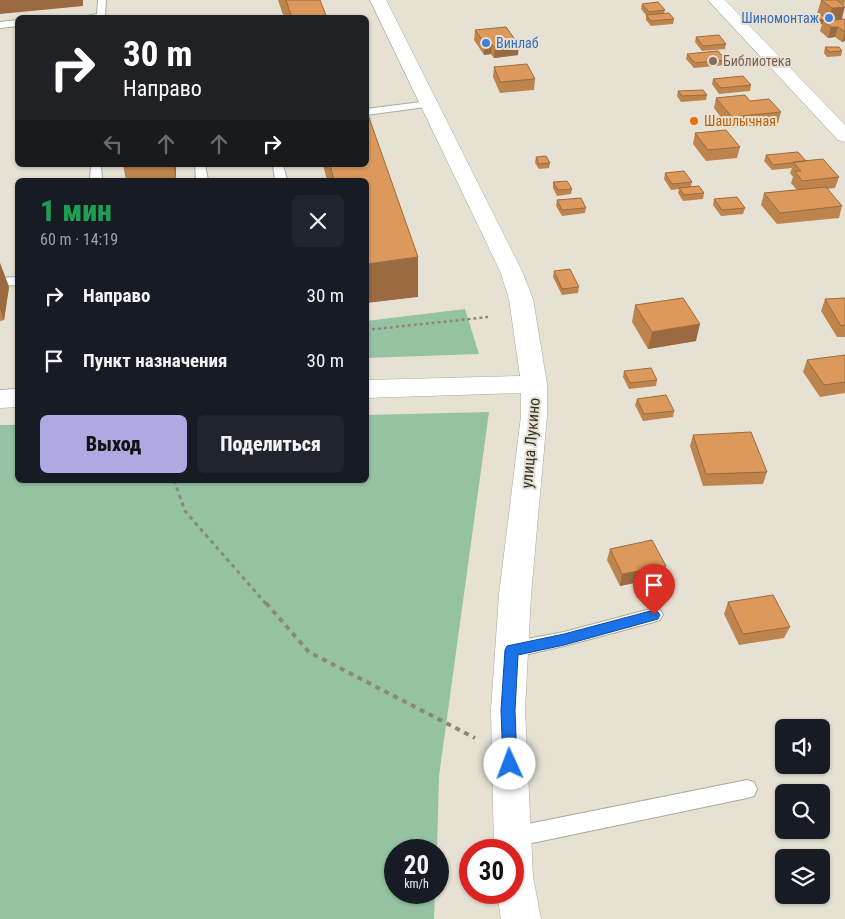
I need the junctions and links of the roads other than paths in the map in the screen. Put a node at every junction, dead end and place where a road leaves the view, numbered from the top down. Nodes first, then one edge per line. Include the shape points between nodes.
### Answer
1 (102, 0) edge
2 (378, 0) edge
3 (716, 0) edge
4 (101, 15) edge
5 (15, 23) edge
6 (0, 25) edge
7 (429, 104) junction
8 (369, 112) edge
9 (845, 136) edge
10 (15, 281) edge
11 (0, 282) edge
12 (534, 384) junction
13 (369, 389) edge
14 (15, 398) edge
15 (0, 399) edge
16 (654, 615) dead end
17 (511, 650) junction
18 (747, 789) dead end
19 (513, 837) junction
20 (521, 919) edge

1 - 4 lane
2 - 7 street, улица Лукино
3 - 9 street
5 - 6 lane
7 - 8 lane
7 - 12 street, улица Лукино via 511,270 521,298
10 - 11 lane
12 - 13 street
12 - 17 street, улица Лукино via 534,416
14 - 15 street
16 - 17 lane
17 - 19 street, улица Лукино via 508,710
18 - 19 lane
19 - 20 street, улица Лукино via 514,877

